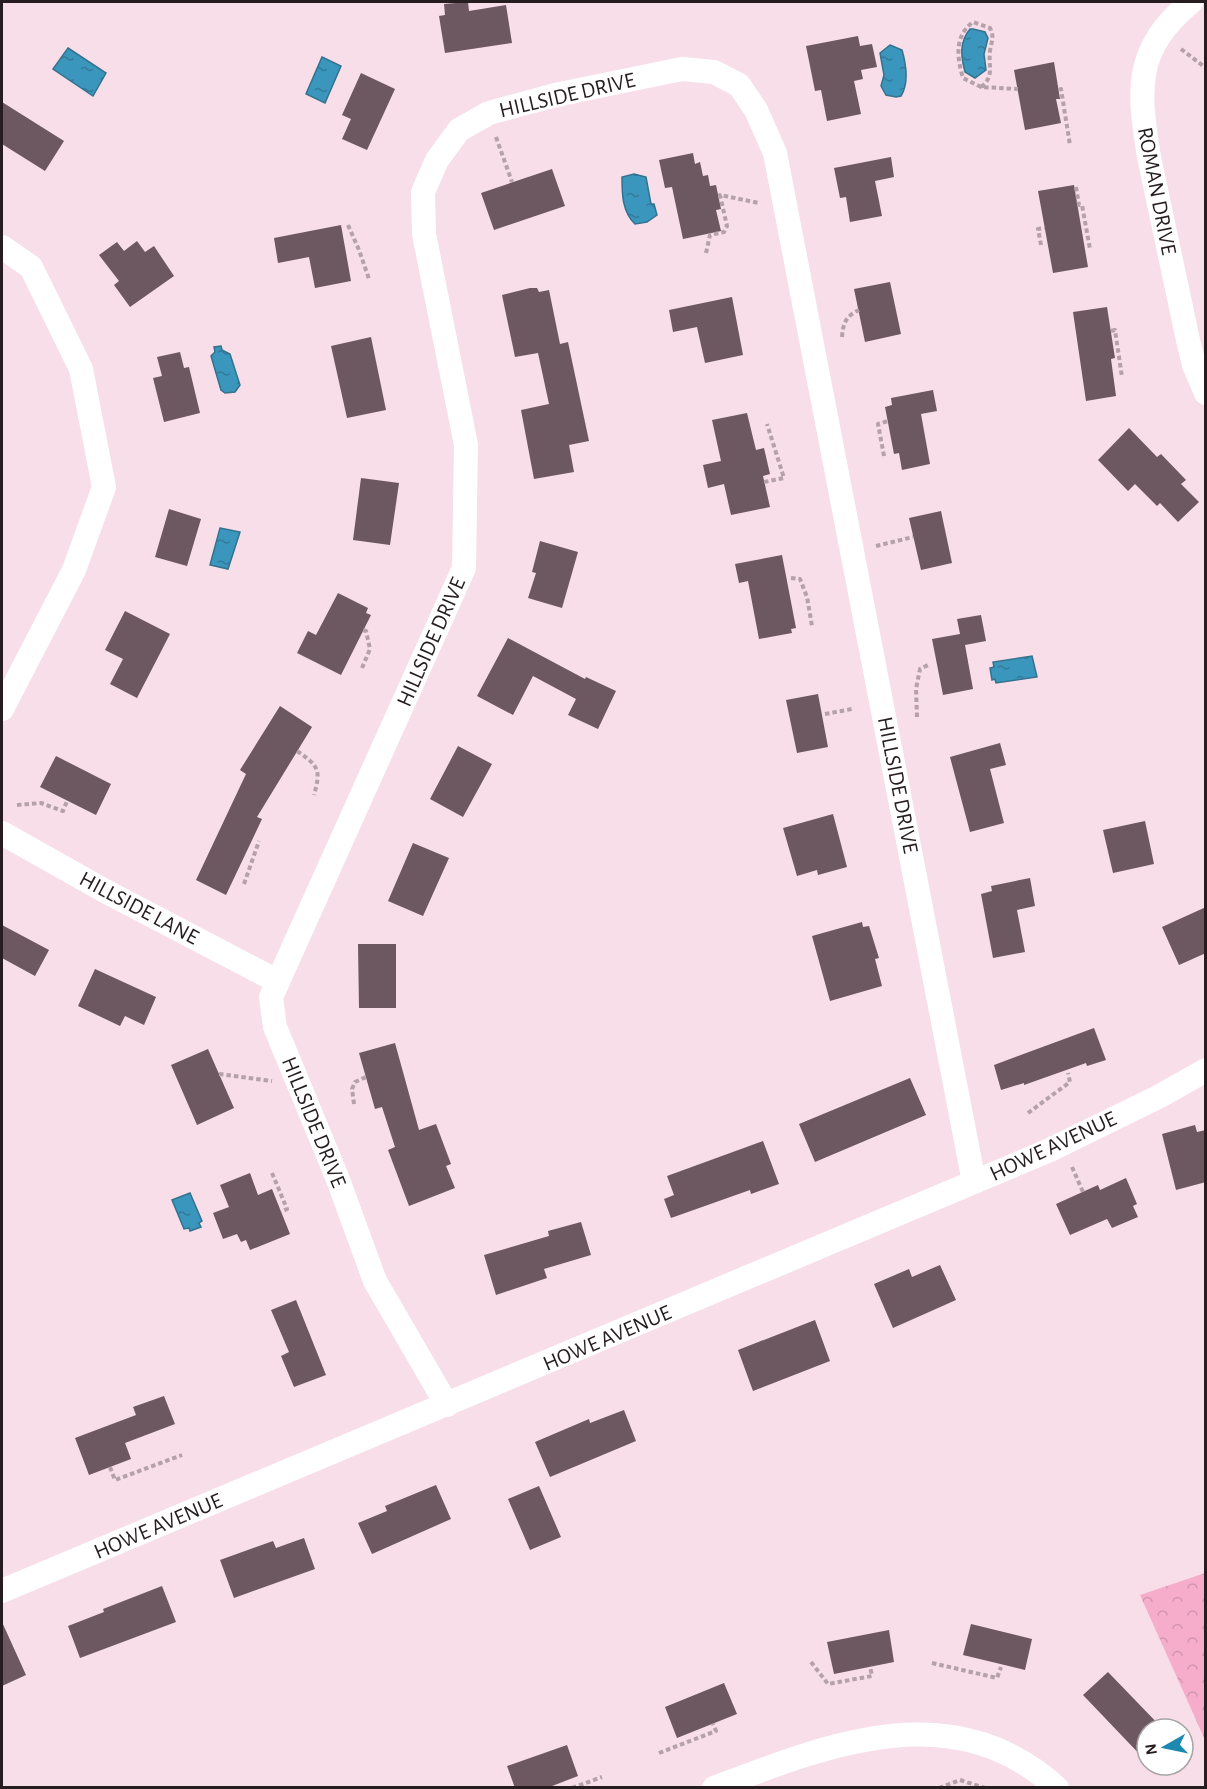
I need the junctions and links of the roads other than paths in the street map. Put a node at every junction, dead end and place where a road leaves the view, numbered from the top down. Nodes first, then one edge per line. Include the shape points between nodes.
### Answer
1 (1191, 2) edge
2 (2, 247) edge
3 (1206, 393) edge
4 (2, 709) edge
5 (2, 833) edge
6 (277, 981) junction
7 (1206, 1070) edge
8 (974, 1182) junction
9 (447, 1405) junction
10 (2, 1591) edge
11 (714, 1788) edge
12 (1057, 1788) edge

1 - 3 street, ROMAN DRIVE via 1173,16 1151,48 1142,99 1149,157 1183,317 1194,365
2 - 4 street via 31,267 81,369 104,486 74,570
5 - 6 street, HILLSIDE LANE
6 - 8 street, HILLSIDE DRIVE via 464,568 466,445 424,234 423,192 437,160 459,130 489,113 682,69 714,72 739,85 756,110 775,153
6 - 9 street, HILLSIDE DRIVE via 271,997 275,1027 375,1281
7 - 8 street, HOWE AVENUE via 1050,1150
8 - 9 street, HOWE AVENUE
9 - 10 street, HOWE AVENUE
11 - 12 street via 784,1761 860,1739 914,1733 965,1739 989,1747 1013,1757

